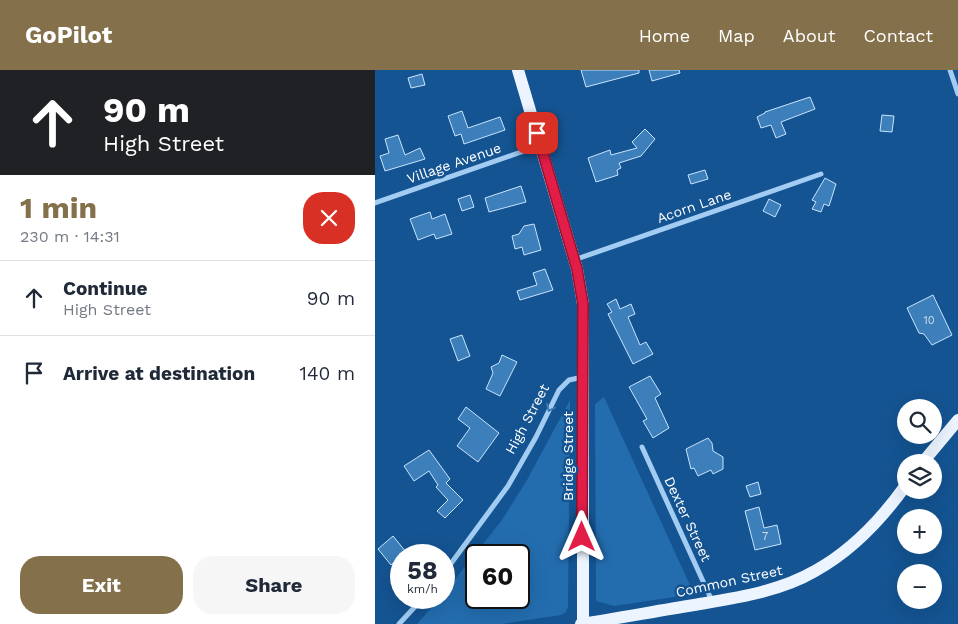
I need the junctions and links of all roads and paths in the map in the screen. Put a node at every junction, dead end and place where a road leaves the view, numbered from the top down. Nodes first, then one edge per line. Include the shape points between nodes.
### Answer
1 (518, 70) edge
2 (950, 70) edge
3 (958, 94) edge
4 (541, 145) junction
5 (821, 174) dead end
6 (375, 203) edge
7 (574, 260) junction
8 (584, 377) junction
9 (958, 420) edge
10 (642, 447) dead end
11 (930, 454) edge
12 (897, 497) edge
13 (455, 559) edge
14 (713, 602) junction
15 (413, 609) edge
16 (399, 624) edge
17 (582, 624) edge

1 - 4 main road
2 - 3 street
4 - 6 street, Village Avenue
4 - 7 main road
5 - 7 street, Acorn Lane
7 - 8 main road via 583,304
8 -> 13 street, High Street via 569,380 559,390 518,470
8 - 17 main road, Bridge Street
9 - 11 main road
10 - 14 street, Dexter Street
12 - 14 main road, Common Street via 867,532 824,566 783,585
14 - 17 main road, Common Street
15 - 16 street

